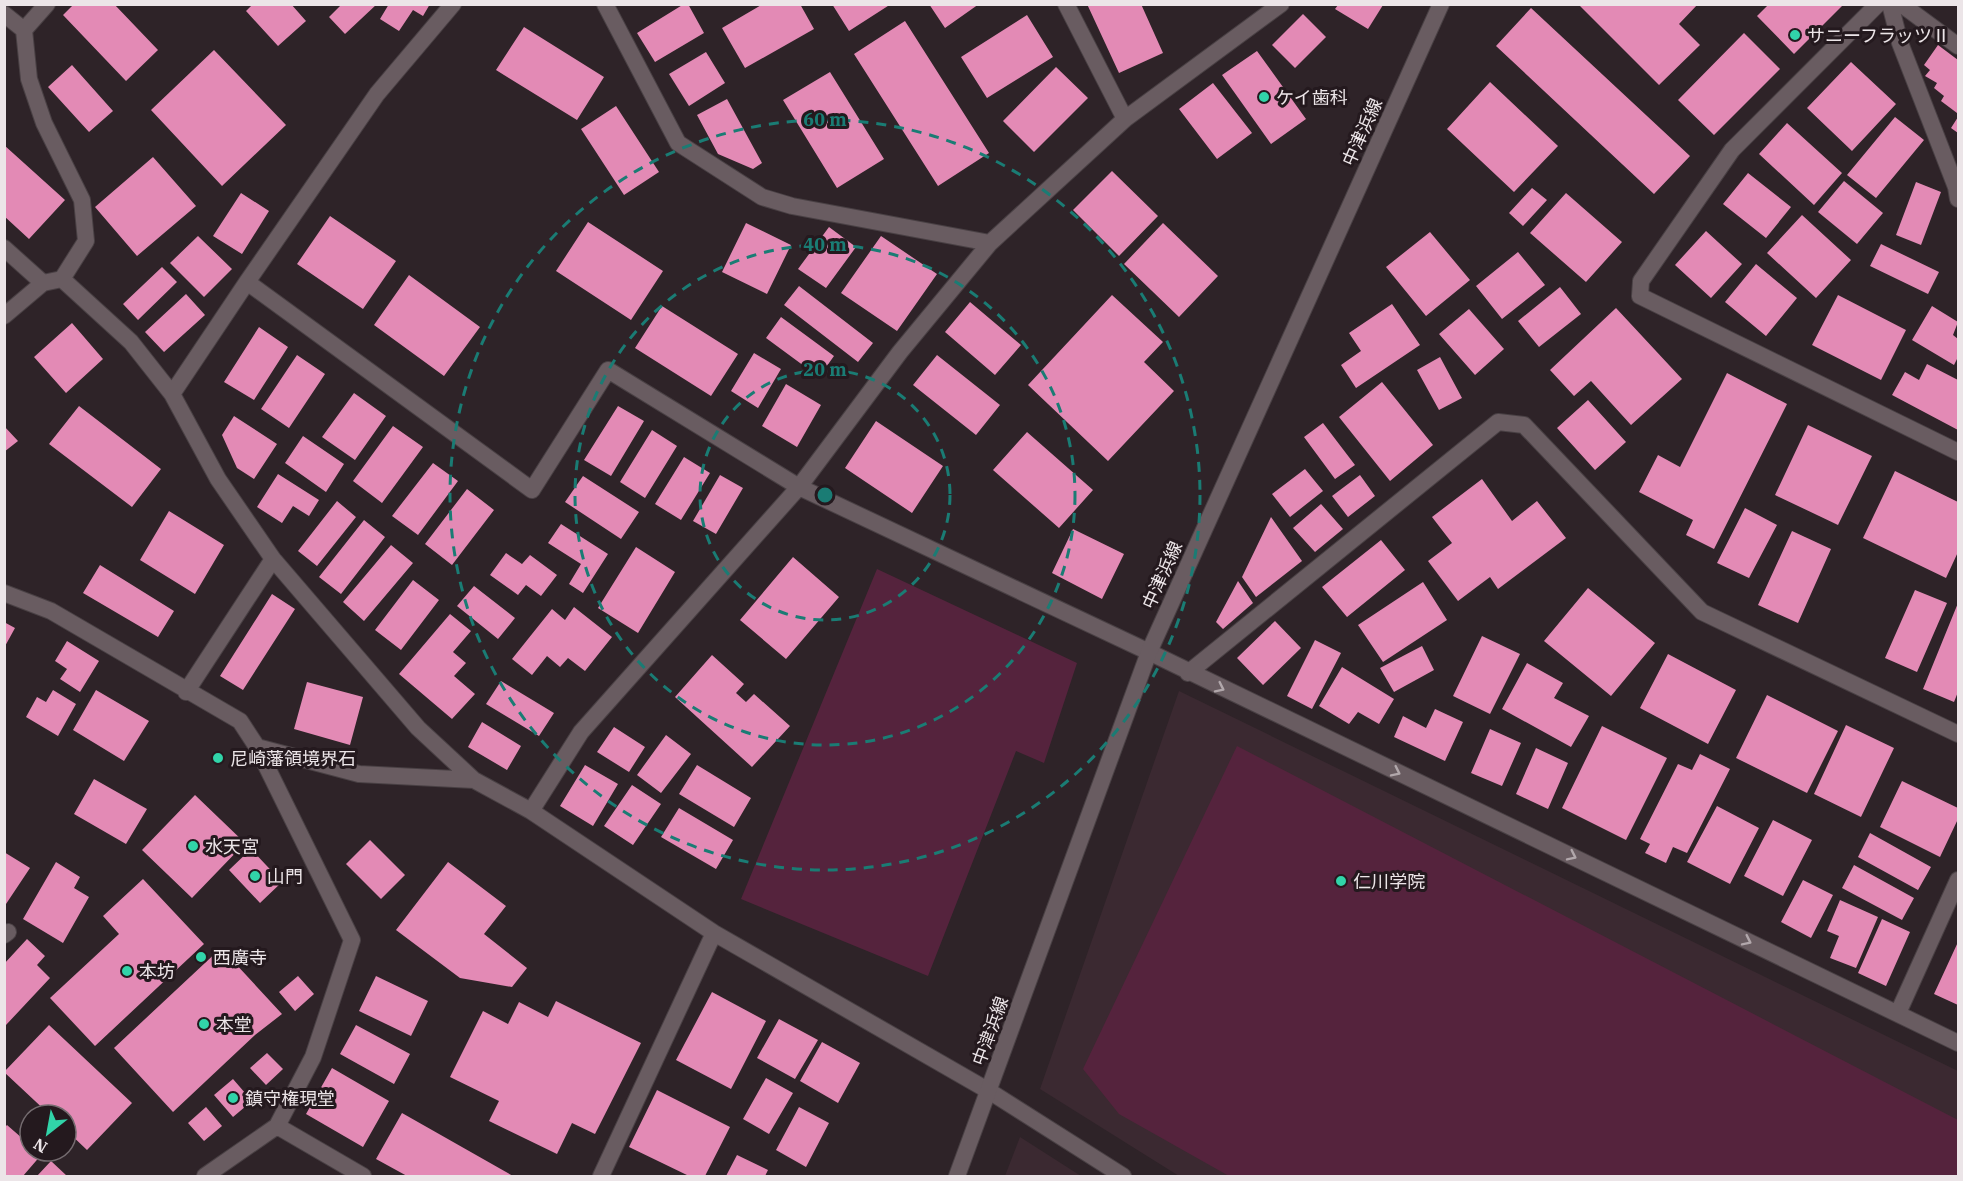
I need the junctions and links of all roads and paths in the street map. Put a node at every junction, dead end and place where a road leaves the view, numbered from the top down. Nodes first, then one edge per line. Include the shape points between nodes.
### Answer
1 (47, 4) edge
2 (453, 4) edge
3 (604, 4) edge
4 (1066, 4) edge
5 (1281, 4) edge
6 (1441, 4) edge
7 (1878, 4) edge
8 (1890, 4) edge
9 (1901, 4) edge
10 (4, 14) edge
11 (24, 30) junction
12 (1959, 46) edge
13 (1125, 119) junction
14 (1959, 199) edge
15 (990, 243) junction
16 (4, 248) edge
17 (62, 279) junction
18 (247, 282) junction
19 (43, 283) junction
20 (4, 316) edge
21 (172, 393) junction
22 (1959, 452) edge
23 (799, 487) junction
24 (273, 559) junction
25 (4, 593) edge
26 (1149, 652) junction
27 (1188, 673) junction
28 (186, 692) junction
29 (1959, 734) edge
30 (257, 747) junction
31 (474, 780) junction
32 (531, 811) junction
33 (1959, 880) edge
34 (714, 933) junction
35 (1898, 1013) junction
36 (1959, 1043) edge
37 (989, 1091) junction
38 (277, 1126) junction
39 (205, 1176) edge
40 (363, 1176) edge
41 (601, 1176) edge
42 (957, 1176) edge
43 (1123, 1176) edge

1 - 11 street
2 - 18 street via 377,94
3 - 15 street via 678,143 762,197
4 - 13 street
5 - 13 street
6 - 26 street, 中津浜線
7 - 22 street via 1732,150 1641,281 1641,296
8 - 14 street via 1900,43
9 - 12 street
10 - 11 street
11 - 17 street via 29,79 44,123 82,200 86,241
13 - 15 street
15 - 23 street via 900,352
16 - 19 street
17 - 19 street
17 - 21 street via 130,342
18 - 21 street
18 - 23 street via 532,490 608,370
19 - 20 street
21 - 24 street via 218,479
23 - 26 street
23 - 32 street via 581,732
24 - 28 street
24 - 31 street via 418,728
25 - 28 street via 51,611
26 - 27 street
26 - 37 street, 中津浜線
27 - 29 street via 1498,422 1524,425 1702,612
27 -> 35 street
28 - 30 street via 240,721
30 - 31 street via 359,774
30 - 38 street via 352,940 313,1057
31 - 32 street
32 - 34 street
33 - 35 street
34 - 37 street
34 - 41 street
35 - 36 street
37 - 42 street, 中津浜線
37 - 43 street
38 - 39 street
38 - 40 street

